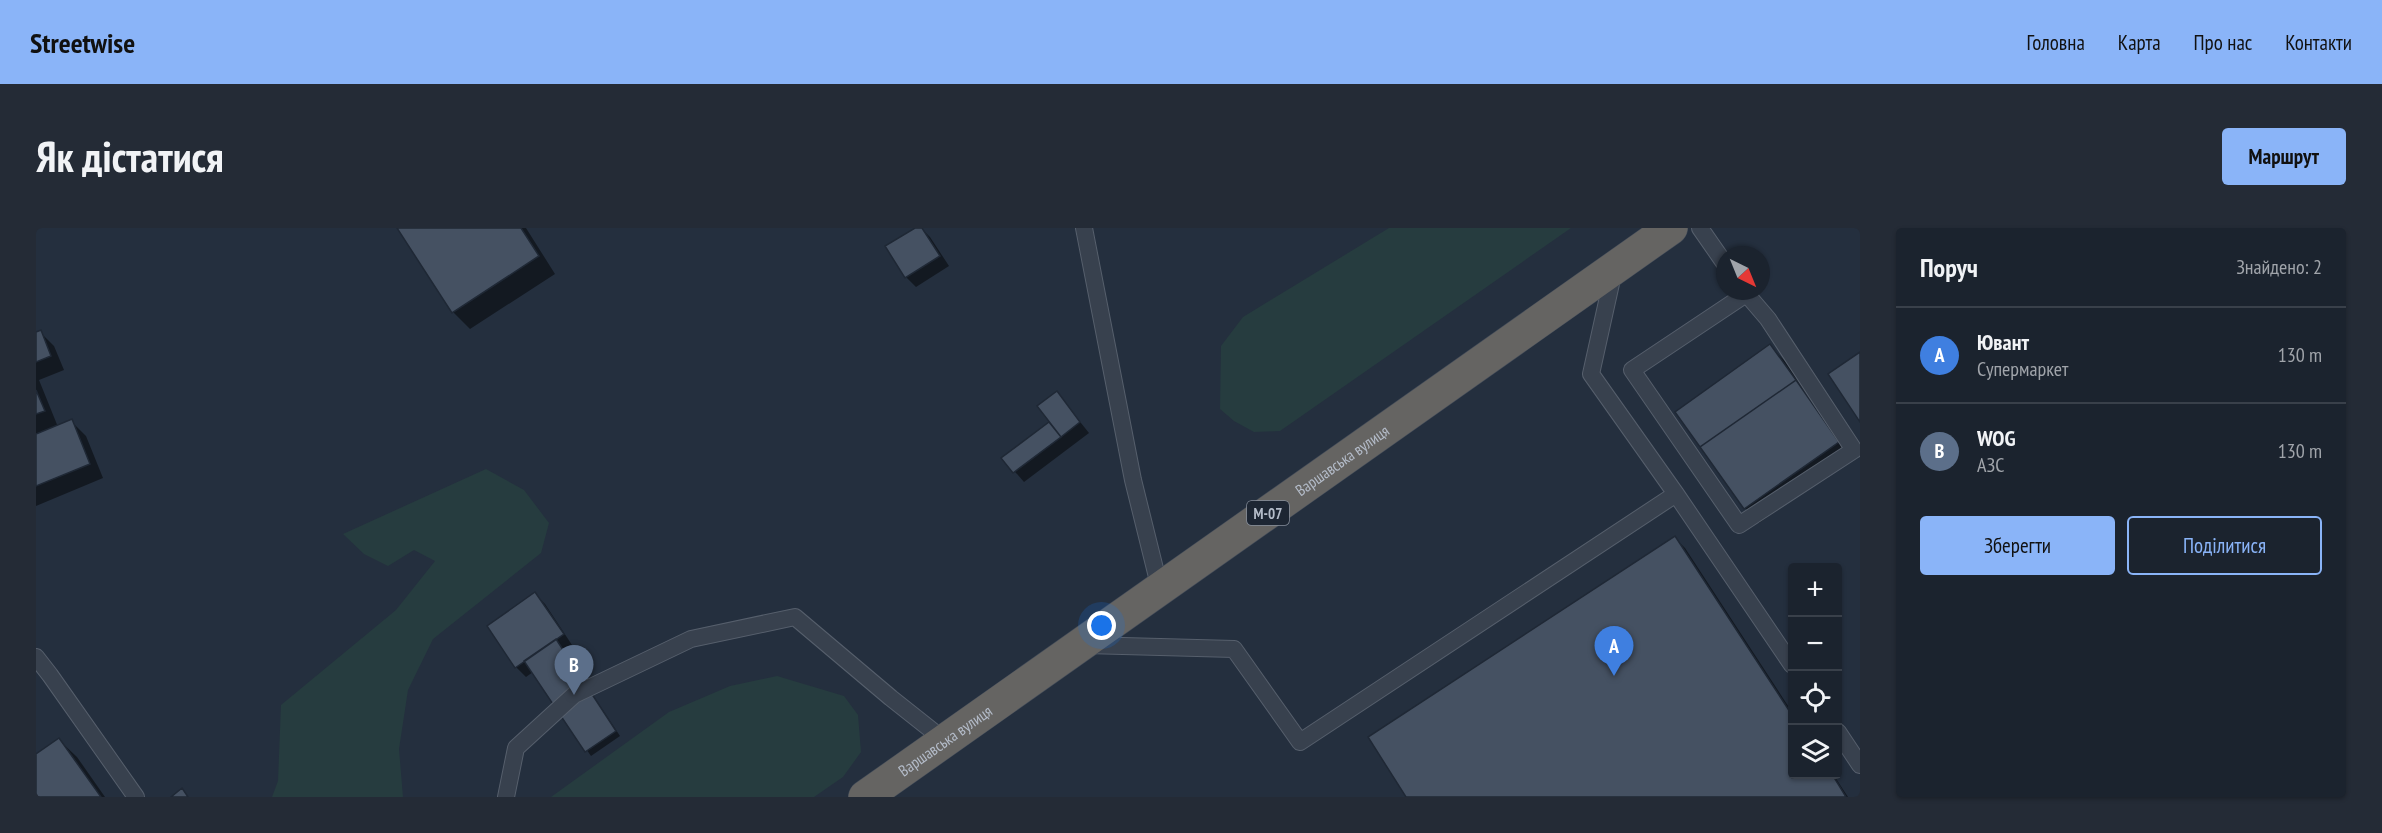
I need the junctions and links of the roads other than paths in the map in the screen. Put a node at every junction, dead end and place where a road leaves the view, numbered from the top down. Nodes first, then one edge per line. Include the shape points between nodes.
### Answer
1 (1084, 228) edge
2 (1671, 228) edge
3 (1700, 228) edge
4 (1716, 251) edge
5 (1614, 268) junction
6 (1745, 293) edge
7 (1676, 494) junction
8 (1160, 589) junction
9 (1079, 644) junction
10 (36, 657) edge
11 (1788, 659) edge
12 (1842, 738) edge
13 (945, 740) junction
14 (1860, 765) edge
15 (136, 797) edge
16 (506, 797) edge
17 (865, 797) edge

1 - 8 lane via 1133,480
2 - 5 highway, Варшавська вулиця / М-07
3 - 4 lane
5 - 7 lane via 1591,374
5 - 8 highway, Варшавська вулиця / М-07
6 - 6 lane via 1632,370 1739,525 1854,450 1768,318
7 - 9 lane via 1300,742 1234,649
7 - 11 lane
8 - 9 highway, Варшавська вулиця / М-07
9 - 13 highway, Варшавська вулиця / М-07
10 - 15 lane
12 - 14 lane
13 - 16 lane via 795,617 691,639 574,695 516,748
13 - 17 highway, Варшавська вулиця / М-07

